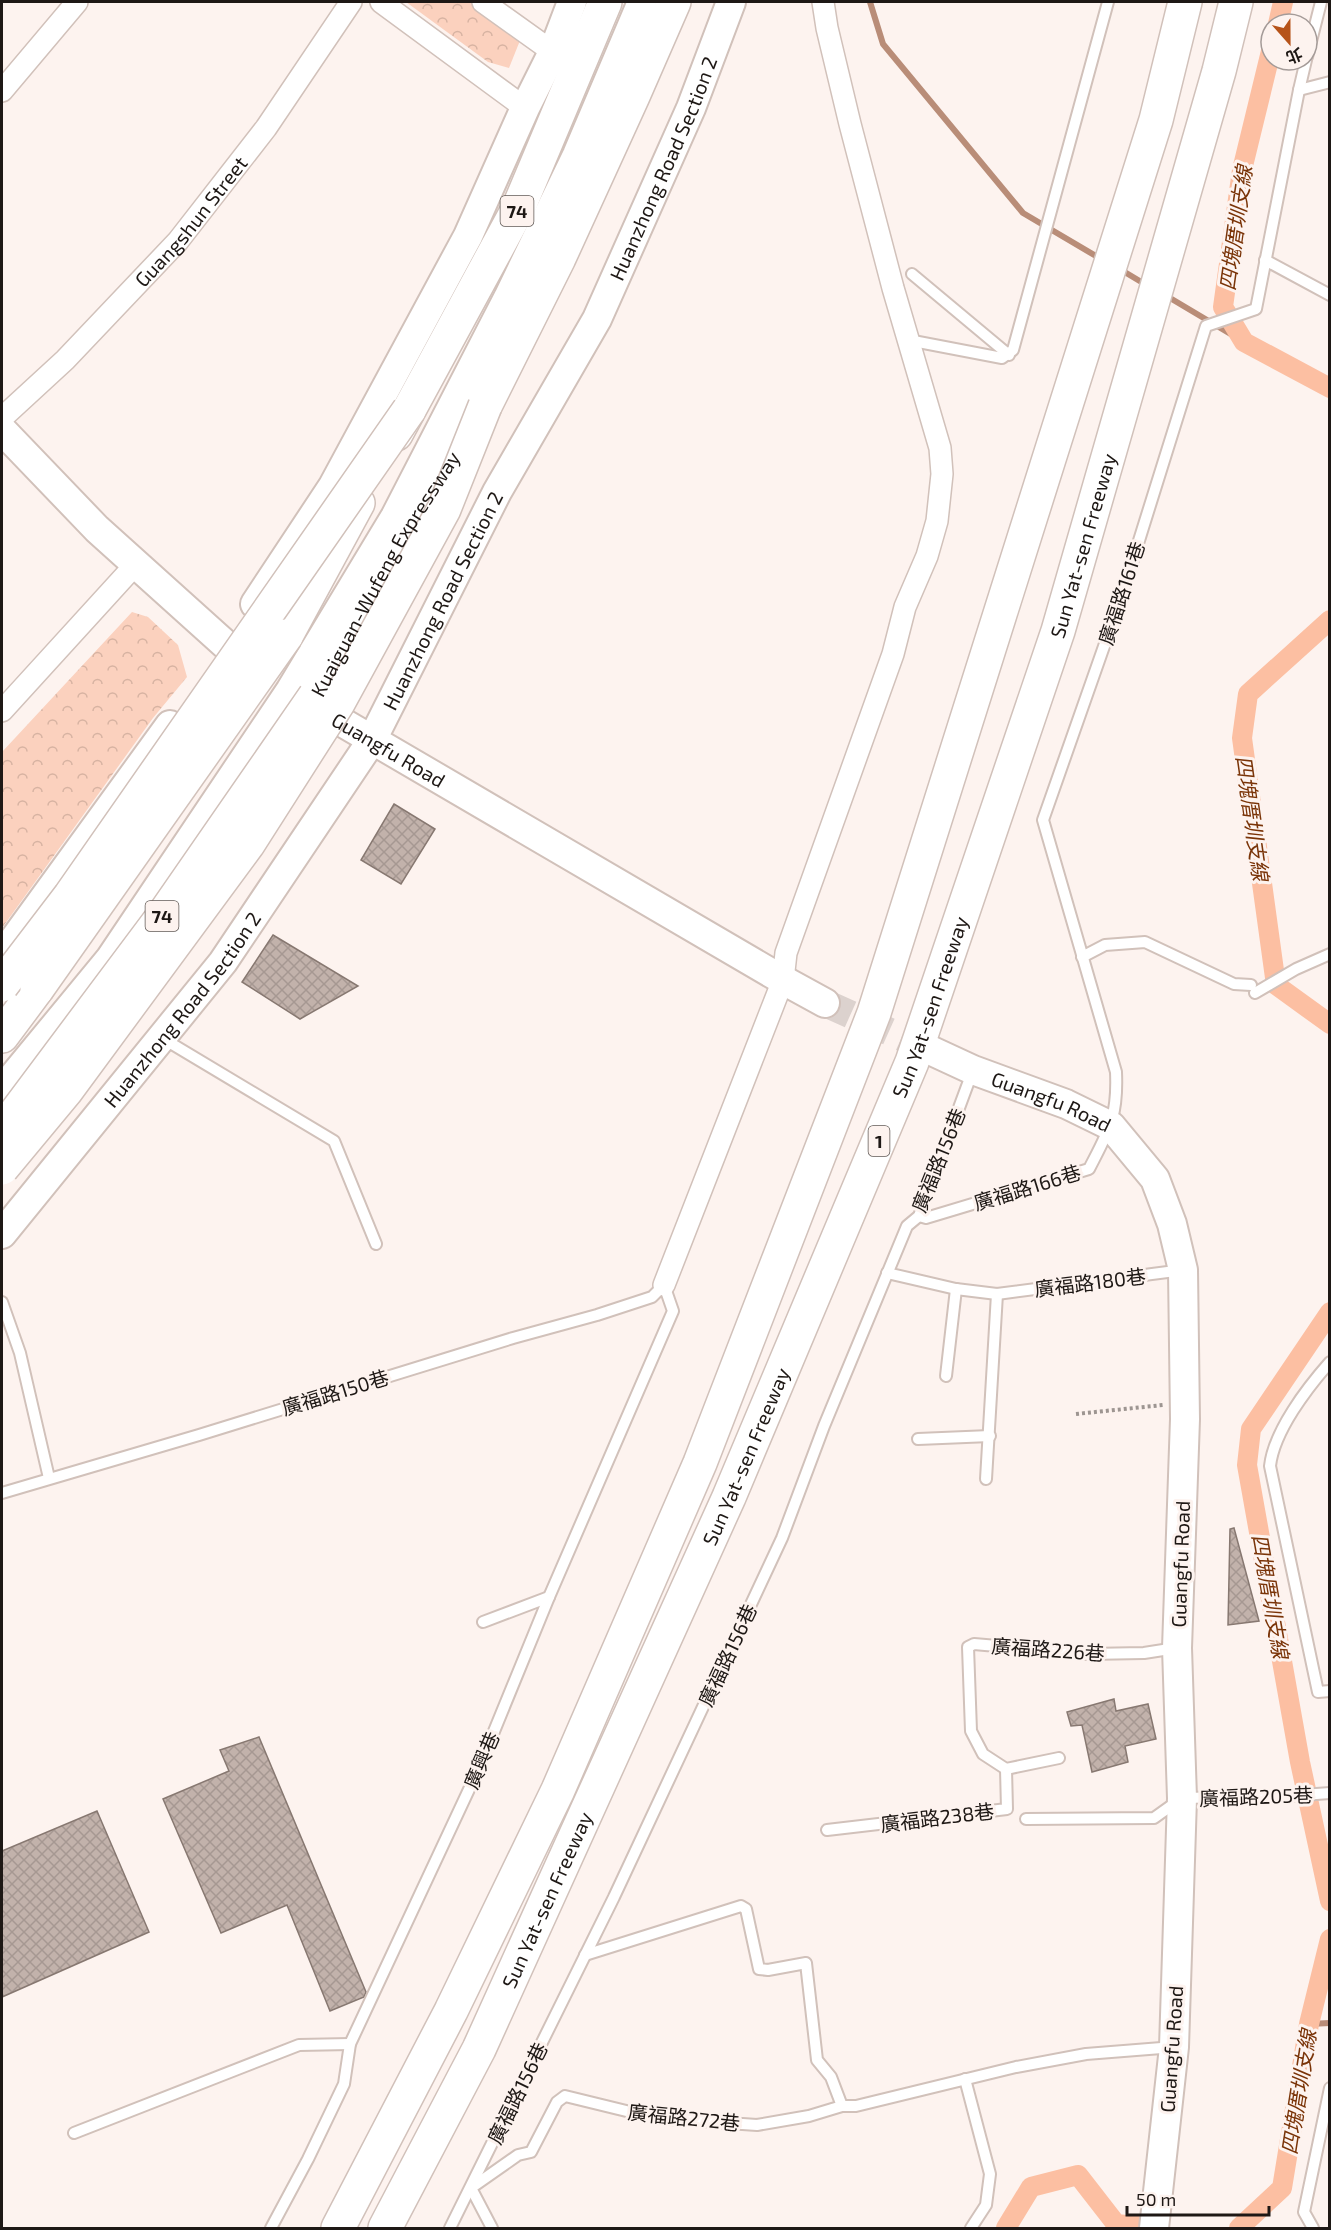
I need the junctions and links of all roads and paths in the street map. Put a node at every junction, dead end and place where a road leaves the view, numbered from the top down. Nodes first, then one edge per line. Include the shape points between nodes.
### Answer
1 (77, 2) edge
2 (351, 2) edge
3 (381, 2) edge
4 (483, 2) edge
5 (572, 2) edge
6 (605, 2) edge
7 (625, 2) edge
8 (642, 2) edge
9 (674, 2) edge
10 (731, 2) edge
11 (823, 2) edge
12 (1108, 2) edge
13 (1185, 2) edge
14 (1236, 2) edge
15 (553, 52) junction
16 (1304, 72) edge
17 (1329, 82) edge
18 (1299, 90) junction
19 (2, 92) edge
20 (525, 108) junction
21 (1265, 260) junction
22 (912, 274) dead end
23 (1329, 295) edge
24 (907, 340) junction
25 (1009, 355) junction
26 (485, 406) junction
27 (409, 410) junction
28 (2, 418) edge
29 (2, 430) edge
30 (135, 565) junction
31 (227, 646) junction
32 (284, 687) junction
33 (2, 711) edge
34 (372, 740) junction
35 (1329, 954) edge
36 (2, 956) edge
37 (1082, 957) junction
38 (783, 980) junction
39 (2, 985) edge
40 (825, 1003) tunnel mouth
41 (2, 1036) edge
42 (162, 1038) junction
43 (919, 1045) tunnel mouth
44 (2, 1070) edge
45 (973, 1070) junction
46 (2, 1090) edge
47 (1111, 1126) junction
48 (2, 1131) edge
49 (2, 1168) edge
50 (919, 1216) junction
51 (2, 1234) edge
52 (376, 1244) dead end
53 (1183, 1270) junction
54 (887, 1273) junction
55 (664, 1285) junction
56 (956, 1288) junction
57 (997, 1294) junction
58 (2, 1302) edge
59 (1329, 1362) edge
60 (946, 1376) dead end
61 (1184, 1403) junction
62 (1076, 1414) dead end
63 (990, 1436) junction
64 (918, 1439) dead end
65 (48, 1478) junction
66 (986, 1479) dead end
67 (2, 1493) edge
68 (549, 1597) junction
69 (483, 1622) dead end
70 (1177, 1648) junction
71 (1329, 1691) edge
72 (1059, 1758) dead end
73 (1006, 1769) junction
74 (1326, 1793) edge
75 (1182, 1798) junction
76 (1026, 1819) dead end
77 (827, 1830) dead end
78 (585, 1955) junction
79 (350, 2044) junction
80 (1174, 2047) junction
81 (965, 2079) junction
82 (1329, 2088) edge
83 (842, 2106) junction
84 (74, 2133) dead end
85 (471, 2188) junction
86 (271, 2229) edge
87 (338, 2229) edge
88 (385, 2229) edge
89 (450, 2229) edge
90 (492, 2229) edge
91 (971, 2229) edge
92 (1154, 2229) edge
93 (1313, 2229) edge

1 - 19 street
2 - 28 street, Guangshun Street via 266,128 178,241 65,360
3 - 20 street
4 - 15 street
5 - 15 street
6 - 27 highway, 74 via 518,209
7 - 32 street via 512,258 353,565
8 - 32 street via 577,154 508,298 395,517
9 - 26 highway, Kuaiguan-Wufeng Expressway / 74 via 564,247
10 - 34 street, Huanzhong Road Section 2 via 691,108 597,319 497,492
11 - 24 street via 850,124
12 - 25 lane
13 - 87 highway, Sun Yat-sen Freeway via 1156,120 874,1013 700,1463 558,1790 451,2011
14 - 88 highway, Sun Yat-sen Freeway / 1 via 1058,631 912,1062 720,1519 479,2049
15 - 20 street
16 - 18 lane, 廣福路161巷
17 - 18 lane
18 - 21 lane, 廣福路161巷
20 - 31 street via 468,236 333,486
21 - 23 lane
21 - 37 lane, 廣福路161巷 via 1257,309 1206,326 1122,595 1043,820
22 - 25 lane
24 - 25 lane via 1002,358
24 - 38 street via 940,448 938,521 786,953
26 - 48 highway, Kuaiguan-Wufeng Expressway / 74, bridge via 401,535 315,696 160,920
26 - 49 highway, bridge via 444,509 332,713 248,844 66,1091
27 - 39 highway, bridge via 70,896
27 - 41 highway, 74, bridge via 286,636
29 - 30 street, Guangfu Road
30 - 31 street, Guangfu Road
30 - 33 street
31 - 32 street, Guangfu Road
31 - 36 street
32 - 34 street, Guangfu Road
32 - 44 street via 110,935
32 - 46 street via 110,959
34 - 38 street, Guangfu Road
34 - 42 street, Huanzhong Road Section 2 via 223,962
35 - 37 lane via 1253,989 1145,942 1106,945
37 - 47 lane, 廣福路161巷 via 1116,1072 1117,1098
38 - 40 street, Guangfu Road
38 - 55 street
42 - 51 street, Huanzhong Road Section 2
42 - 52 lane via 334,1141
43 - 45 street, Guangfu Road
45 - 47 street, Guangfu Road via 1066,1104
45 - 50 lane, 廣福路156巷
47 - 50 lane, 廣福路166巷 via 1089,1168 926,1218
47 - 53 street, Guangfu Road via 1155,1179 1172,1224
50 - 54 lane, 廣福路156巷 via 907,1226
53 - 57 lane, 廣福路180巷
53 - 61 street, Guangfu Road
54 - 56 lane, 廣福路180巷
54 - 78 lane, 廣福路156巷 via 782,1538
55 - 65 lane, 廣福路150巷 via 652,1297 597,1315
55 - 68 lane, 廣興巷 via 673,1311
56 - 57 lane, 廣福路180巷
56 - 60 lane
57 - 63 lane
58 - 65 lane via 20,1353
59 - 71 lane via 1290,1417 1270,1466 1318,1692
61 - 62 path
61 - 70 street, Guangfu Road
63 - 64 lane
63 - 66 lane
65 - 67 lane, 廣福路150巷
68 - 69 lane
68 - 79 lane, 廣興巷 via 479,1768
70 - 73 lane, 廣福路226巷 via 1088,1654 974,1644 968,1647 971,1731 983,1754
70 - 75 street, Guangfu Road
72 - 73 lane
73 - 77 lane, 廣福路238巷 via 1007,1809
74 - 75 lane, 廣福路205巷
75 - 76 lane via 1154,1818
75 - 80 street, Guangfu Road
78 - 83 lane via 741,1906 746,1908 759,1969 806,1963 817,2060 831,2077
78 - 85 lane, 廣福路156巷
79 - 84 lane via 299,2044
79 - 86 lane, 廣興巷 via 344,2084
80 - 81 lane, 廣福路272巷 via 1086,2054
80 - 92 street, Guangfu Road
81 - 83 lane, 廣福路272巷 via 856,2106
81 - 91 lane via 990,2174 986,2205
82 - 93 lane via 1304,2212
83 - 85 lane, 廣福路272巷 via 758,2125 655,2118 565,2096 531,2152 518,2155
85 - 89 lane, 廣福路156巷
85 - 90 lane

